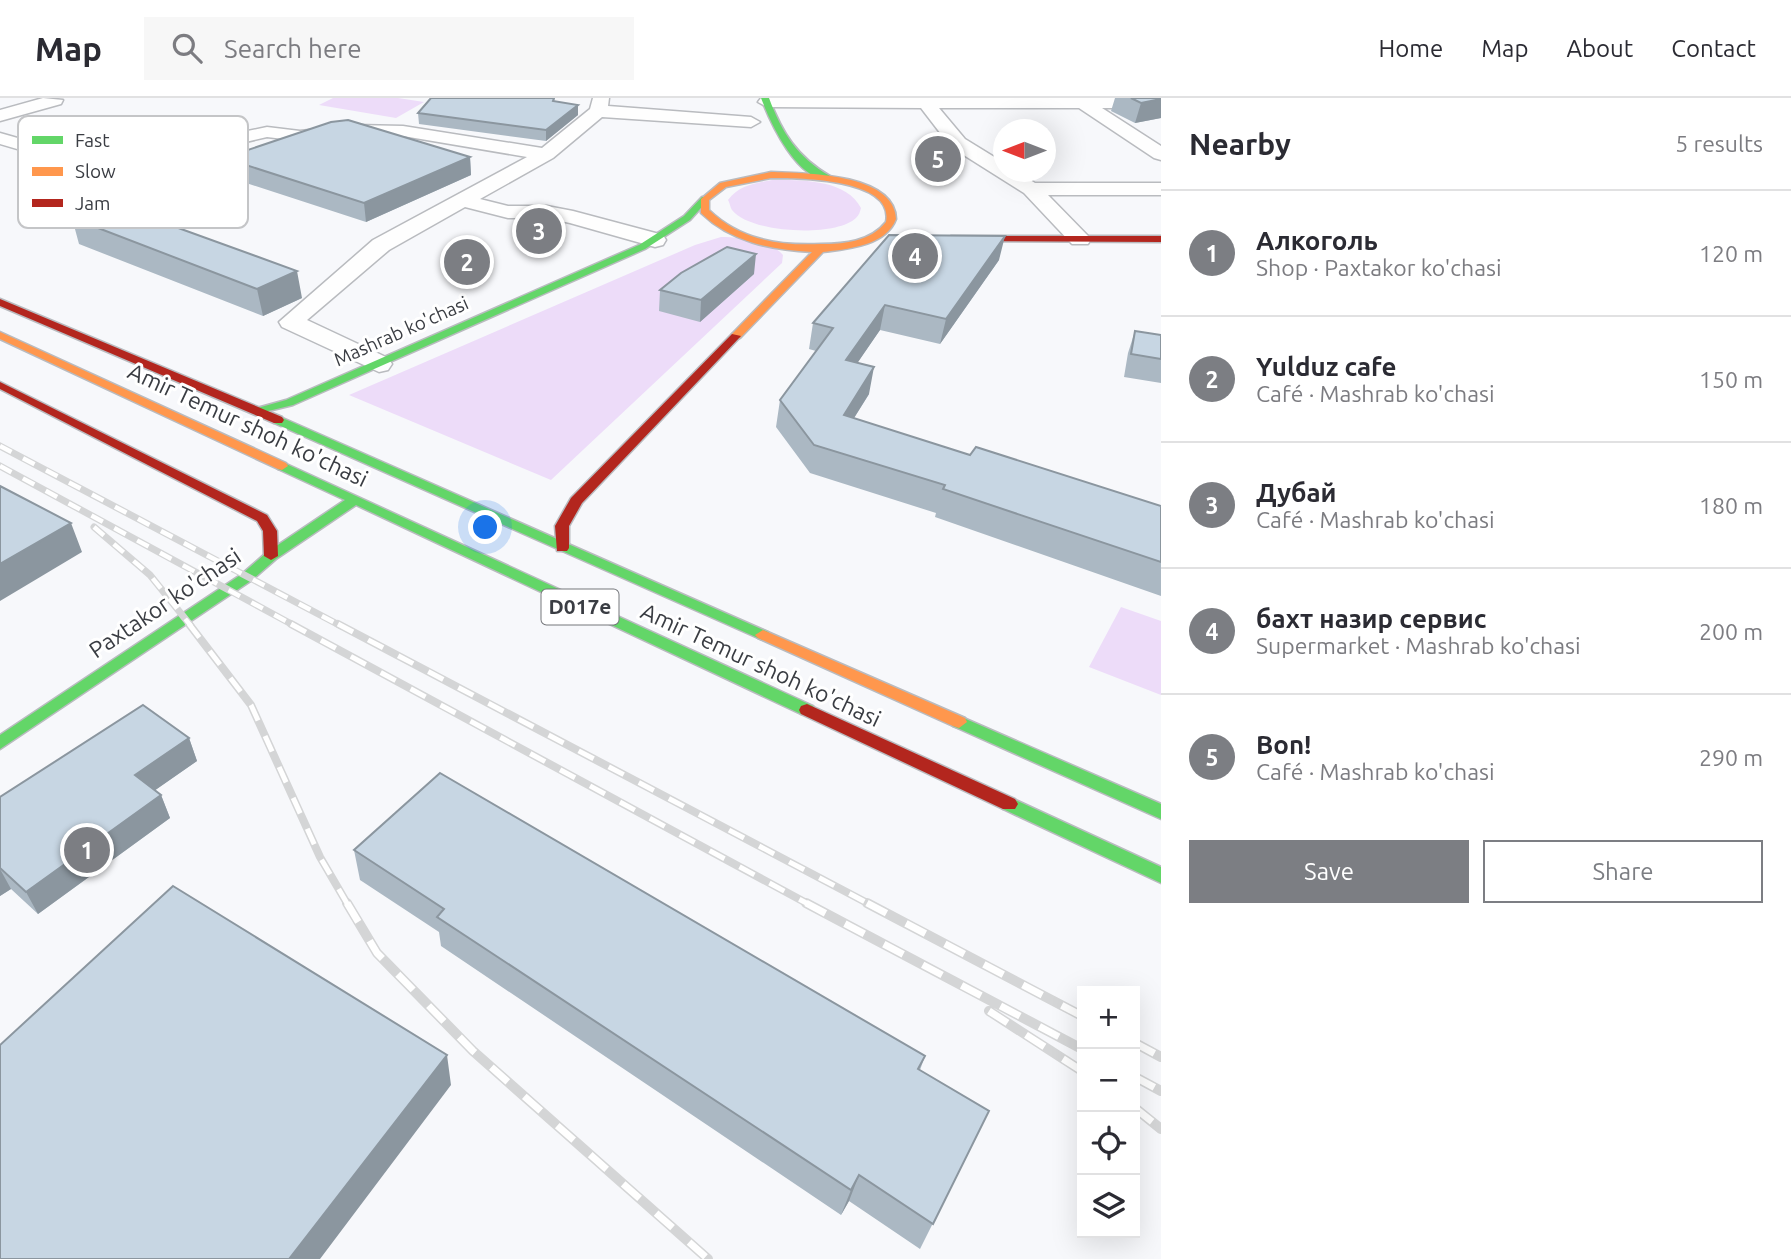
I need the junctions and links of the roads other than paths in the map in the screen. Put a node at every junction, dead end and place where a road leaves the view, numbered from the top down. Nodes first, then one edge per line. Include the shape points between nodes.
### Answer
1 (55, 100) edge
2 (766, 100) edge
3 (1080, 101) edge
4 (747, 102) dead end
5 (926, 103) junction
6 (1161, 103) edge
7 (600, 104) edge
8 (0, 116) edge
9 (751, 122) junction
10 (248, 136) edge
11 (0, 138) edge
12 (755, 141) dead end
13 (18, 143) edge
14 (546, 154) junction
15 (1161, 154) edge
16 (750, 165) dead end
17 (829, 179) junction
18 (723, 185) junction
19 (1031, 189) junction
20 (1161, 189) edge
21 (705, 199) junction
22 (464, 201) junction
23 (937, 234) edge
24 (872, 238) junction
25 (899, 238) edge
26 (1080, 239) junction
27 (1161, 239) edge
28 (655, 240) junction
29 (822, 247) junction
30 (0, 302) edge
31 (0, 335) edge
32 (379, 364) junction
33 (0, 385) edge
34 (0, 401) edge
35 (256, 410) junction
36 (355, 500) junction
37 (194, 502) dead end
38 (255, 540) dead end
39 (562, 548) junction
40 (271, 556) junction
41 (0, 743) edge
42 (1161, 812) edge
43 (1161, 875) edge

1 - 8 street
2 - 5 street
2 - 17 main road, Mashrab ko'chasi via 785,147 800,164
3 - 5 street
3 - 6 street
3 - 15 street
4 - 9 main road
5 - 19 street via 958,143
7 - 9 street
7 - 14 street
9 - 12 main road
10 - 14 street via 403,131
11 - 13 street
14 - 22 street
16 - 18 main road, Mashrab ko'chasi
17 - 18 main road, Mashrab ko'chasi via 771,175
17 - 24 main road, Mashrab ko'chasi via 872,192 898,214 886,230
18 - 21 main road, Mashrab ko'chasi
19 - 20 street
19 - 26 street
21 - 28 main road, Mashrab ko'chasi
21 - 29 main road via 704,211 712,222 731,233 779,245
22 - 28 street via 508,212 547,212
22 - 32 street via 381,245 290,322
23 - 26 main road via 992,240
24 - 25 main road
24 - 29 main road
26 - 27 main road
28 - 32 main road, Mashrab ko'chasi
29 - 39 main road via 576,501 562,526
30 - 35 main road, Amir Temur shoh ko'chasi / D017e
31 - 36 main road, Amir Temur shoh ko'chasi / D017e
32 - 35 main road, Mashrab ko'chasi via 289,403
33 - 40 main road via 262,518 271,531
34 - 37 main road
35 - 39 main road, Amir Temur shoh ko'chasi / D017e
36 - 40 main road, Paxtakor ko'chasi
36 - 43 main road, Amir Temur shoh ko'chasi / D017e
38 - 40 main road
39 - 42 main road, Amir Temur shoh ko'chasi / D017e
40 - 41 main road, Paxtakor ko'chasi via 247,578

